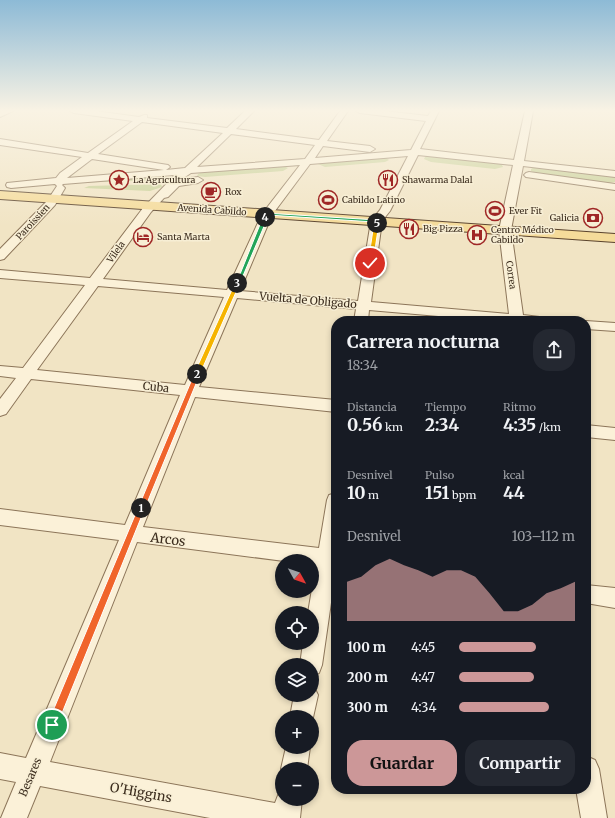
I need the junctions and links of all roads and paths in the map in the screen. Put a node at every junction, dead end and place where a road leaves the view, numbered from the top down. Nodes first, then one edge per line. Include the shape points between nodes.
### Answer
1 (47, 149) edge
2 (100, 149) edge
3 (211, 149) edge
4 (316, 149) edge
5 (370, 149) edge
6 (417, 149) edge
7 (520, 149) edge
8 (382, 155) junction
9 (91, 156) junction
10 (413, 159) junction
11 (308, 161) junction
12 (515, 170) junction
13 (188, 171) junction
14 (300, 172) junction
15 (615, 174) edge
16 (195, 180) junction
17 (174, 181) junction
18 (6, 185) edge
19 (615, 187) edge
20 (58, 189) junction
21 (0, 195) edge
22 (159, 199) junction
23 (277, 203) junction
24 (267, 214) junction
25 (381, 216) junction
26 (506, 225) junction
27 (615, 227) edge
28 (615, 238) edge
29 (0, 256) edge
30 (0, 274) edge
31 (94, 282) junction
32 (233, 294) junction
33 (363, 305) junction
34 (362, 316) edge
35 (476, 316) edge
36 (517, 316) edge
37 (591, 326) edge
38 (615, 328) edge
39 (0, 371) edge
40 (26, 374) junction
41 (190, 390) junction
42 (331, 405) edge
43 (0, 410) edge
44 (591, 432) edge
45 (615, 434) edge
46 (0, 517) edge
47 (130, 534) junction
48 (331, 559) edge
49 (331, 564) edge
50 (591, 595) edge
51 (615, 598) edge
52 (312, 658) edge
53 (0, 766) edge
54 (33, 772) junction
55 (590, 794) edge
56 (289, 806) edge
57 (14, 818) edge
58 (282, 818) edge
59 (286, 818) edge
60 (594, 818) edge

1 - 9 street
2 - 9 street, Paroissien
3 - 13 street, Vilela
4 - 11 street, Besares
5 - 8 street via 377,150
6 - 10 street
7 - 12 street, Correa
8 - 10 street
8 - 11 street
9 - 13 street
9 - 20 street, Paroissien via 63,175
10 - 12 street via 422,152
10 - 14 street, Vilela
10 - 25 street
11 - 13 street
11 - 14 street, Besares
12 - 15 street
12 - 19 street
12 - 26 street, Correa
13 - 16 street via 190,177
13 - 17 street, Vilela
13 - 20 street
14 - 16 street, Vilela
14 - 23 street, Besares
16 - 22 street, Vilela via 176,183
17 - 20 street via 92,184
17 - 22 street, Vilela
18 - 20 main road, Avenida Cabildo
20 - 21 main road, Avenida Cabildo
20 - 22 main road, Avenida Cabildo
20 - 29 street, Paroissien
22 - 23 main road, Avenida Cabildo
22 - 24 main road, Avenida Cabildo
22 - 31 street, Vilela via 147,210
23 - 24 street, Besares
23 - 25 main road, Avenida Cabildo
24 - 25 main road, Avenida Cabildo
24 - 32 street, Besares
25 - 26 main road, Avenida Cabildo
25 - 33 street
26 - 27 main road, Avenida Cabildo
26 - 28 main road, Avenida Cabildo
26 - 36 street, Correa
30 - 31 street, Vuelta de Obligado
31 - 32 street, Vuelta de Obligado
31 - 40 street, Vilela
32 - 33 street, Vuelta de Obligado
32 - 41 street, Besares
33 - 34 street
33 - 35 street, Vuelta de Obligado
37 - 38 street
39 - 40 street, Cuba
40 - 41 street, Cuba
40 - 43 street, Vilela
41 - 42 street, Cuba
41 - 47 street, Besares
44 - 45 street
46 - 47 street, Arcos
47 - 48 street, Arcos
47 - 54 street, Besares
49 - 52 street
50 - 51 street
53 - 54 street, O'Higgins
54 - 57 street, Besares
54 - 58 street, O'Higgins
55 - 60 street
56 - 59 street

